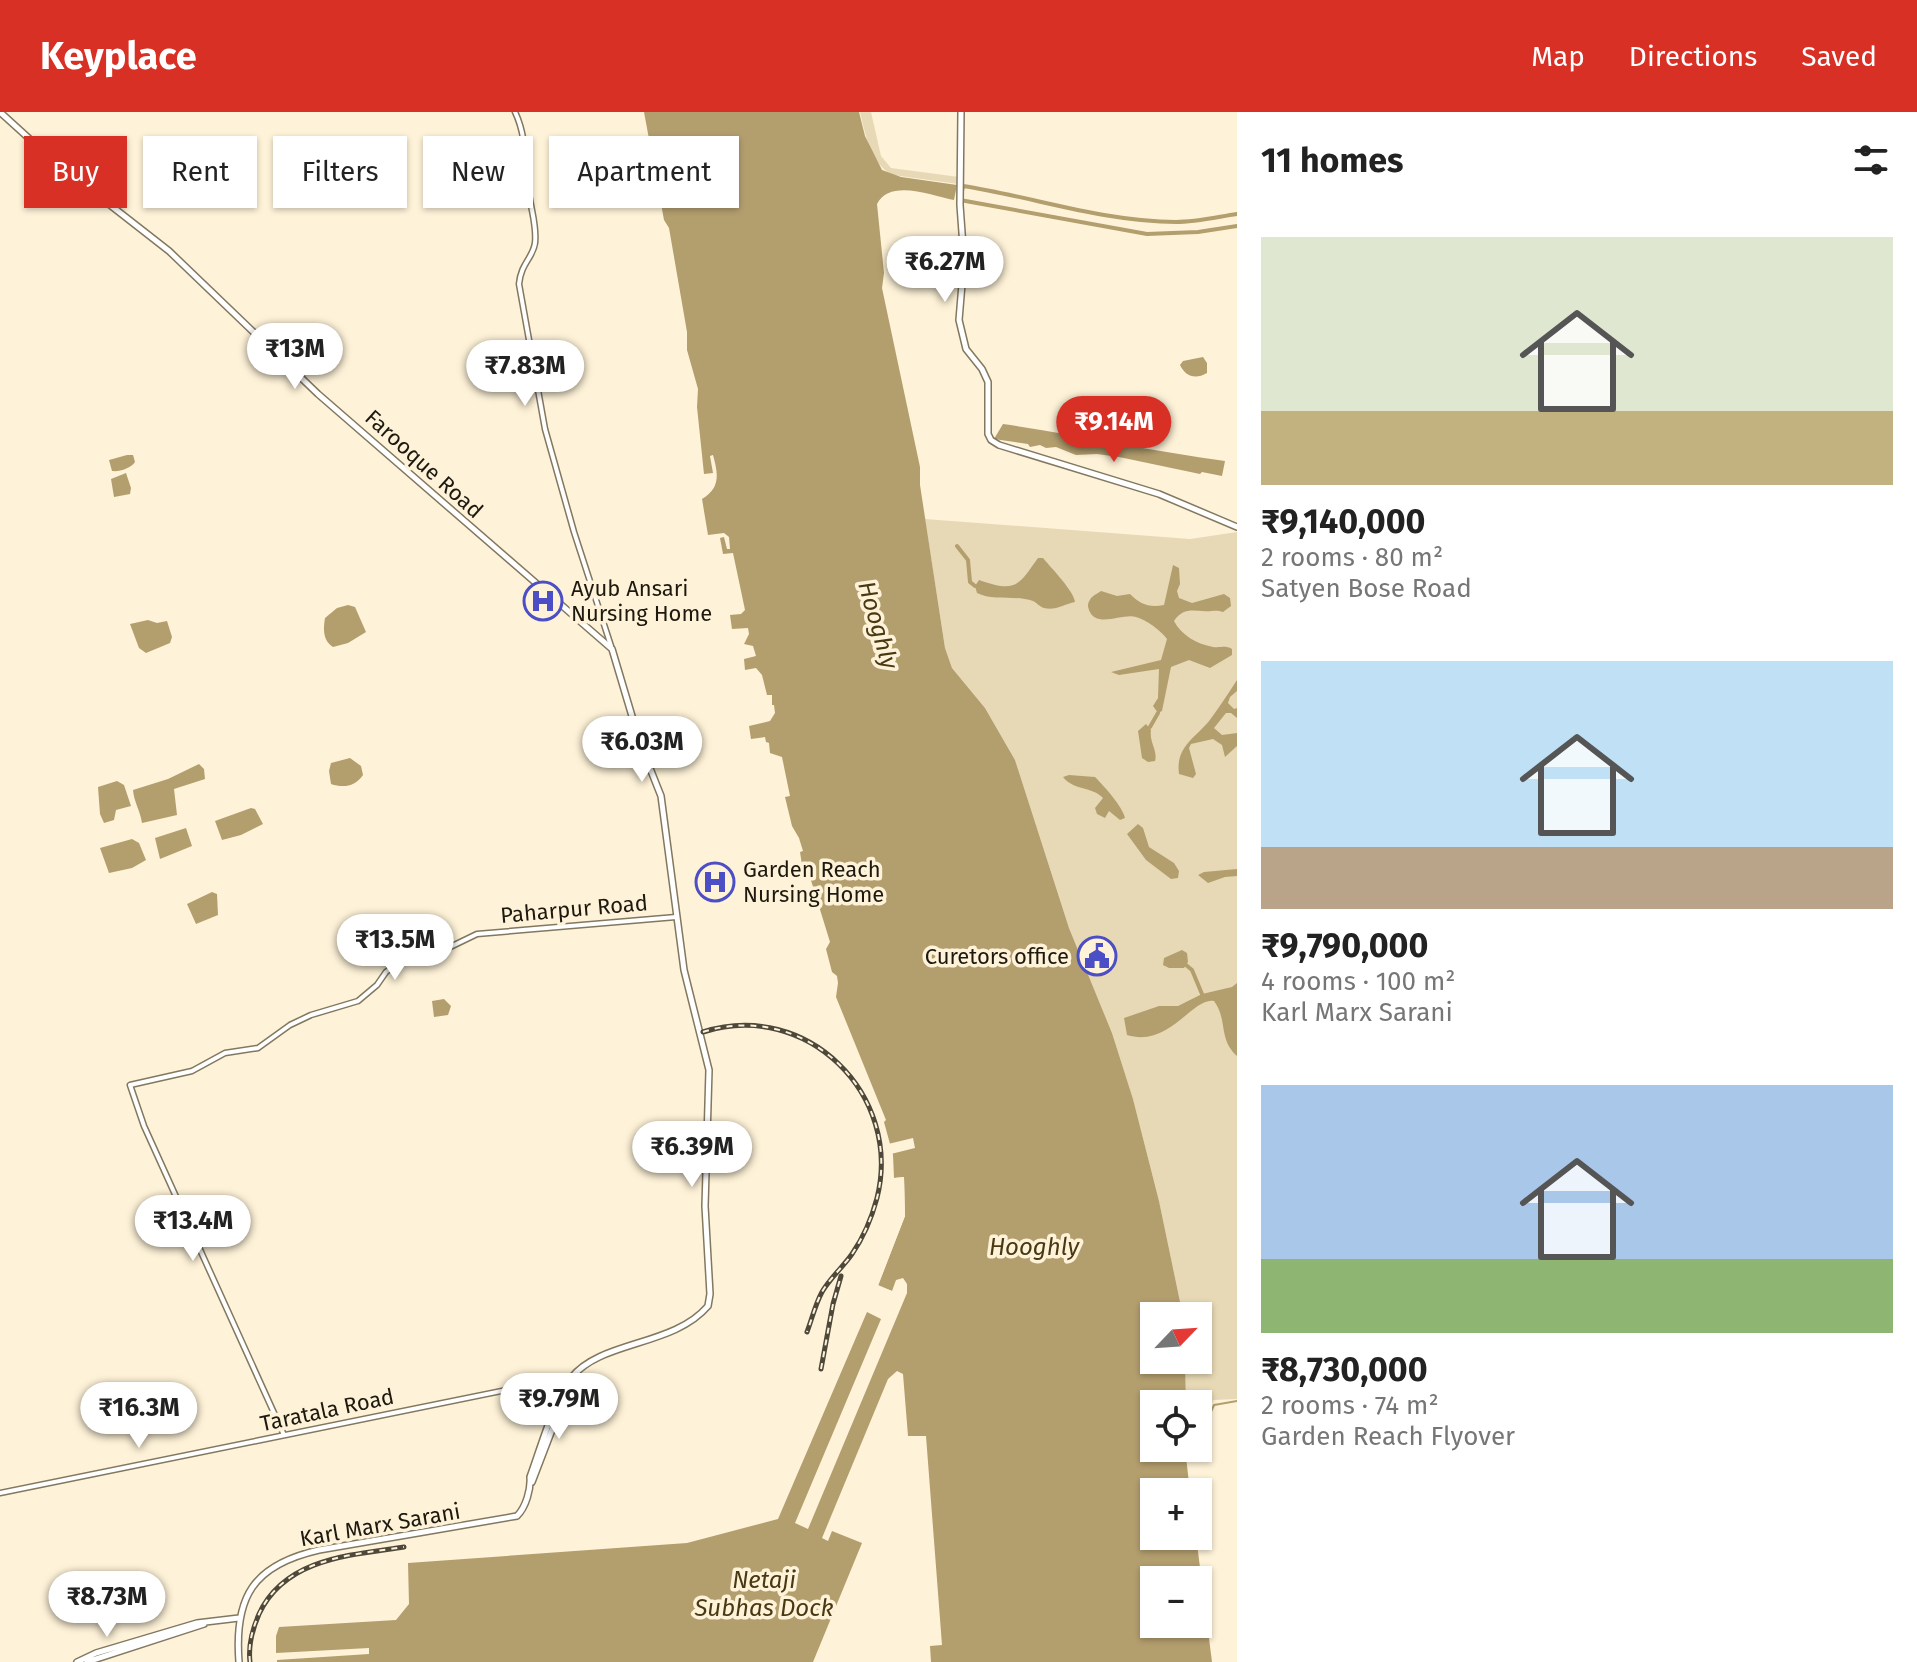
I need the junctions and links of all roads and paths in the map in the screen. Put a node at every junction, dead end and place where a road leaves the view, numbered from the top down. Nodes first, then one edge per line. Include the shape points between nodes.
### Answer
1 (0, 112) edge
2 (515, 112) edge
3 (961, 112) edge
4 (1237, 527) edge
5 (612, 649) junction
6 (676, 917) junction
7 (566, 1387) junction
8 (284, 1435) junction
9 (0, 1493) edge
10 (239, 1618) junction
11 (136, 1644) junction
12 (77, 1662) edge
13 (87, 1662) edge
14 (239, 1662) edge

1 - 5 main road, Farooque Road via 169,251 318,394
2 - 5 street via 536,224 535,247 519,284 535,387
3 - 4 main road via 964,260 959,320 966,349 988,382 991,440 1159,494
5 - 6 main road via 661,796
6 - 7 main road via 690,1003 709,1070 709,1300 704,1311 684,1326 601,1358 576,1373
6 - 8 street, Paharpur Road via 477,934 400,961 358,1001 311,1015 258,1048 225,1053 192,1071 130,1085
7 - 8 street, Taratala Road via 541,1383
7 - 10 main road, Karl Marx Sarani via 517,1516 290,1558 253,1585
8 - 9 street, Taratala Road
10 - 11 main road
10 - 14 main road, Karl Marx Sarani
11 - 12 main road
11 - 13 main road

